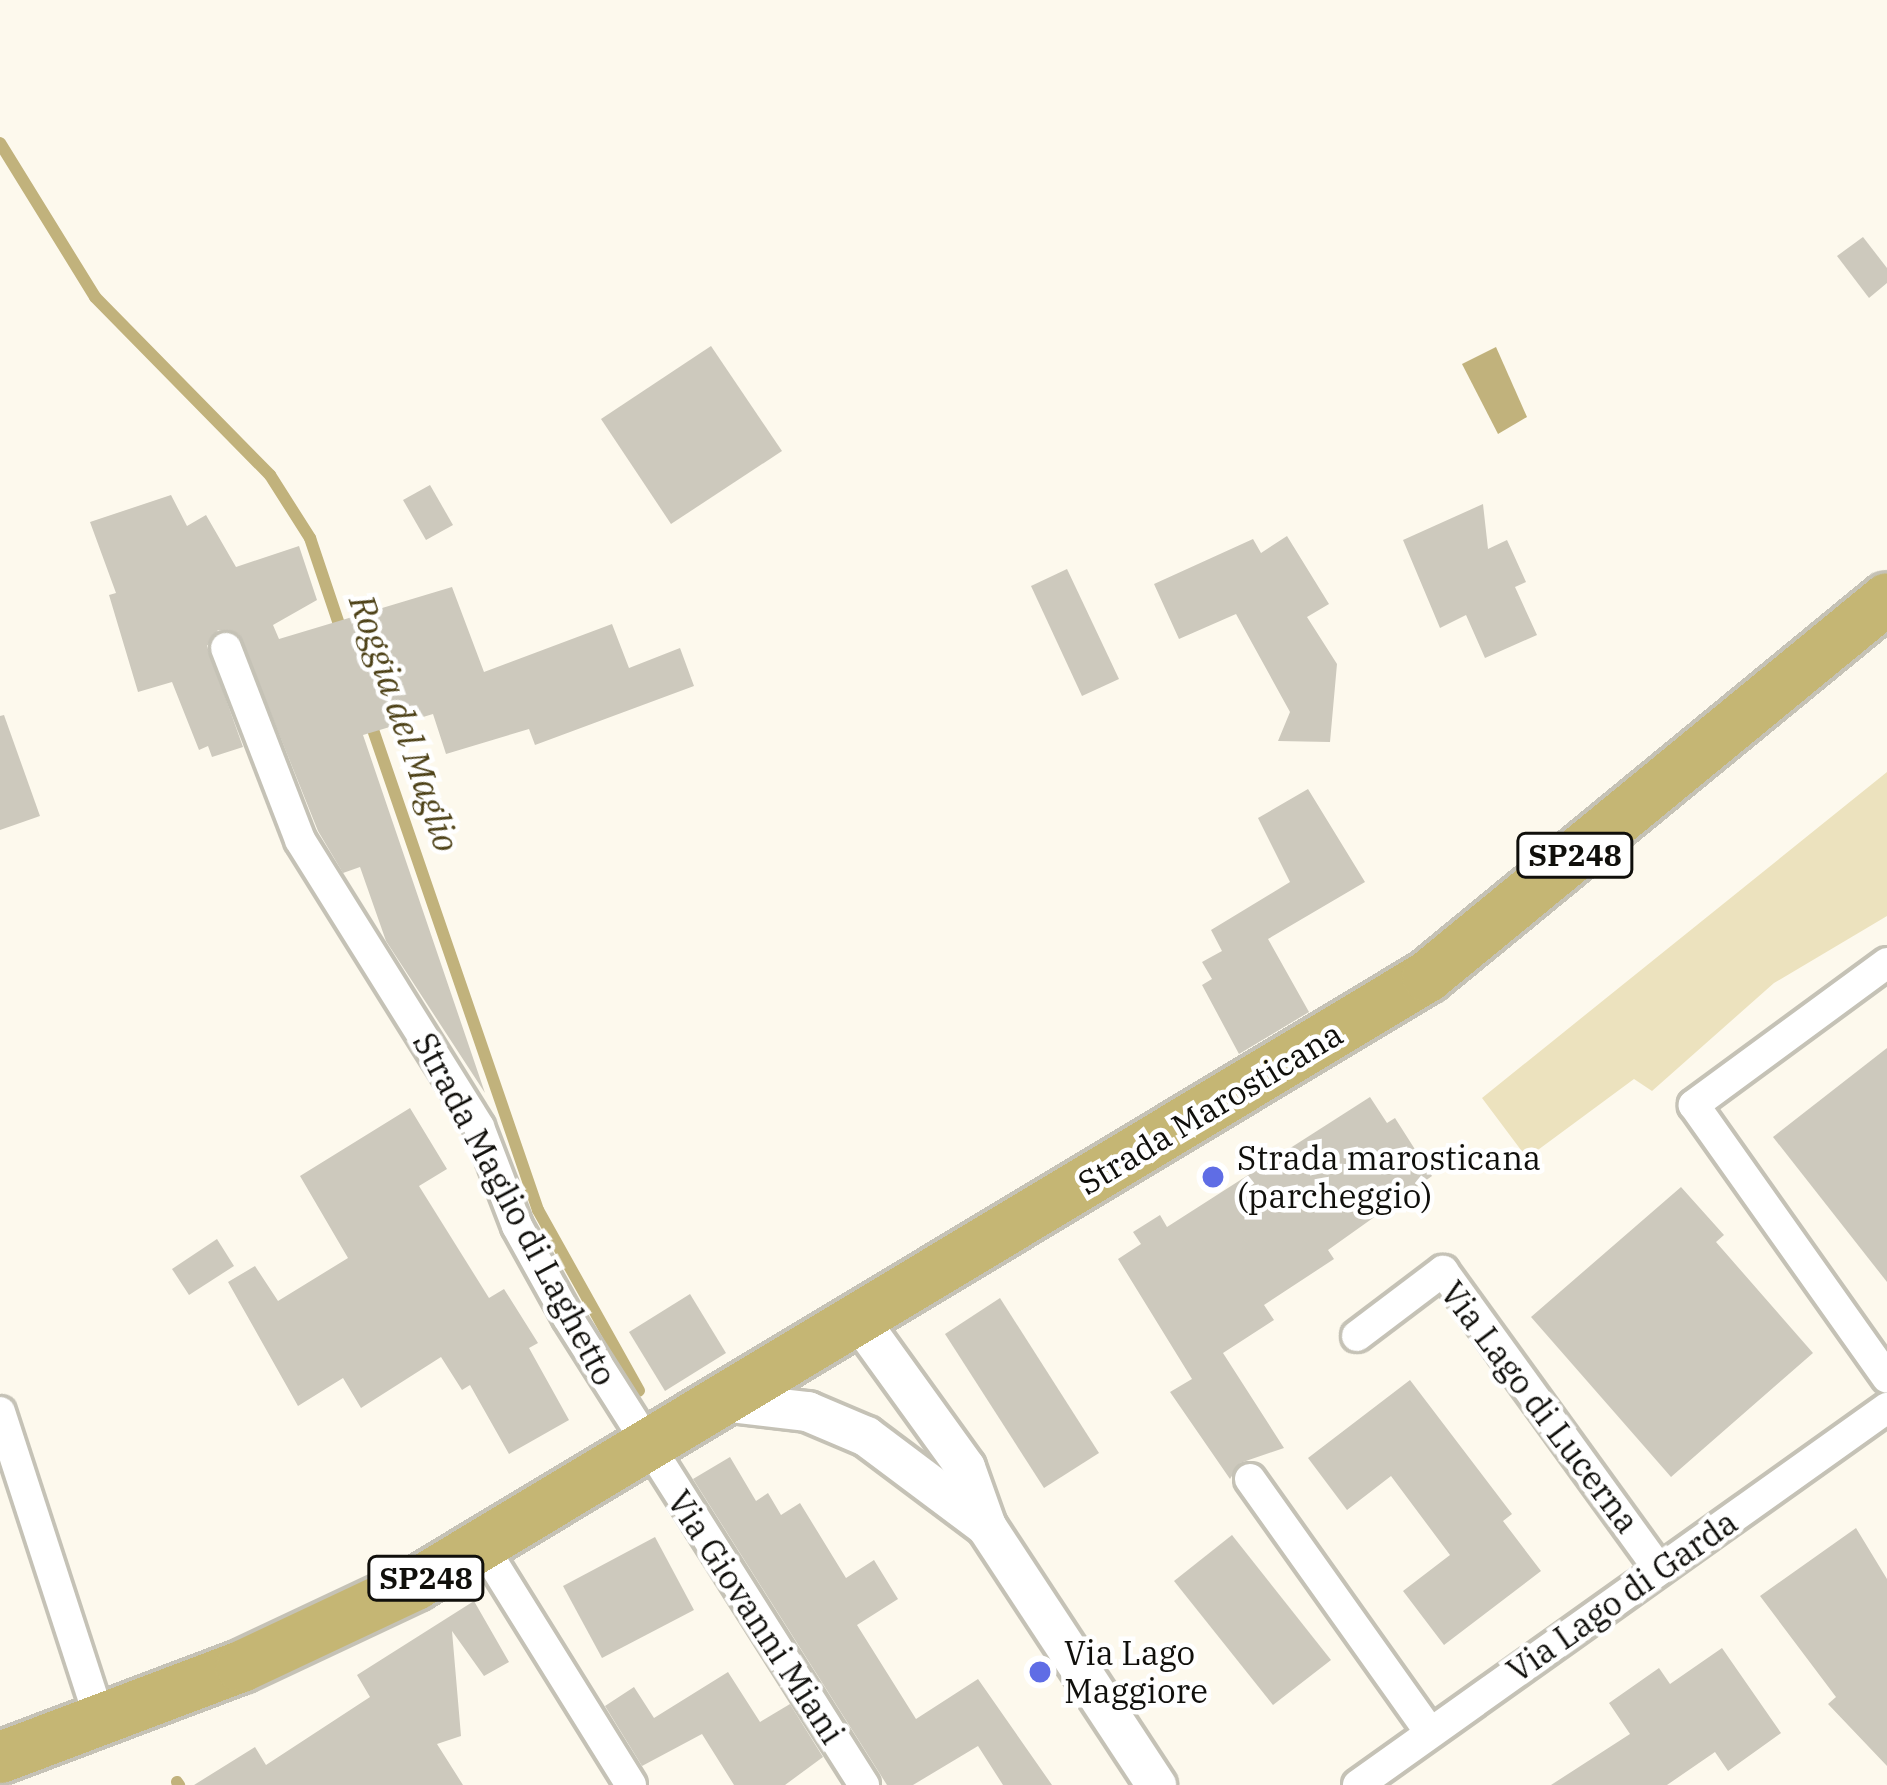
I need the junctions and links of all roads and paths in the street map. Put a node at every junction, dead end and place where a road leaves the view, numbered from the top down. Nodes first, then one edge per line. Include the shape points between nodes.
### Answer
1 (1887, 598) edge
2 (226, 648) dead end
3 (1887, 963) edge
4 (859, 1320) junction
5 (1357, 1336) dead end
6 (1887, 1378) edge
7 (729, 1402) junction
8 (1887, 1408) edge
9 (0, 1412) edge
10 (648, 1448) junction
11 (1250, 1479) dead end
12 (986, 1526) junction
13 (482, 1547) junction
14 (1659, 1568) junction
15 (100, 1719) junction
16 (1430, 1732) junction
17 (0, 1757) edge
18 (631, 1785) edge
19 (864, 1785) edge
20 (1156, 1785) edge
21 (1358, 1785) edge

1 - 4 main road, Strada Marosticana / SP248 via 1427,976
2 - 10 street, Strada Maglio di Laghetto via 300,840 479,1127 517,1226
3 - 6 street via 1694,1105
4 - 7 main road, Strada Marosticana / SP248
4 - 12 street via 965,1467
5 - 14 street, Via Lago di Lucerna via 1443,1271
7 - 10 main road, Strada Marosticana / SP248
7 - 12 street via 807,1411 866,1436
8 - 14 street, Via Lago di Garda
9 - 15 street
10 - 13 main road, Strada Marosticana / SP248
10 - 19 street, Via Giovanni Miani
11 - 16 street
12 - 20 street
13 - 15 main road, Strada Marosticana / SP248 via 241,1666
13 - 18 street
14 - 16 street, Via Lago di Garda
15 - 17 main road, Strada Marosticana / SP248
16 - 21 street, Via Lago di Garda

